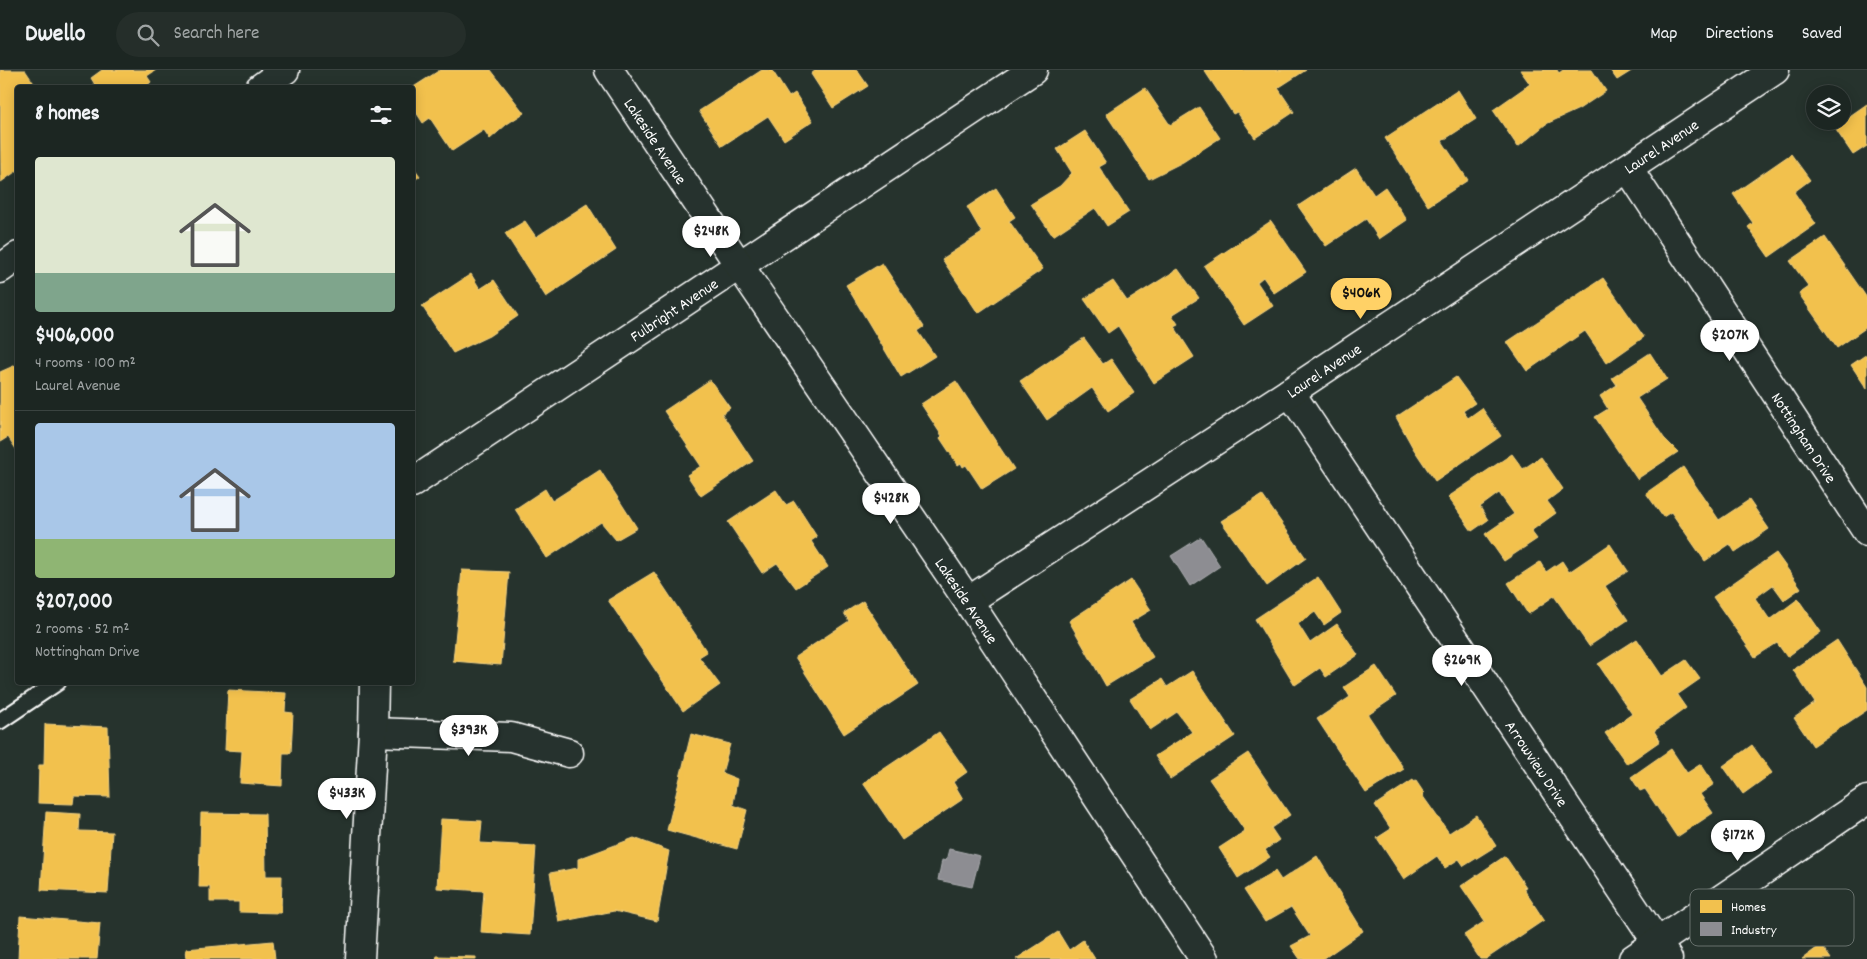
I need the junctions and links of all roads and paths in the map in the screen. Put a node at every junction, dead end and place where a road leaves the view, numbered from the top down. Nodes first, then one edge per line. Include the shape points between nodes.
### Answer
1 (285, 70) edge
2 (609, 70) edge
3 (1033, 70) edge
4 (1775, 70) edge
5 (264, 85) edge
6 (1628, 168) junction
7 (15, 258) edge
8 (739, 265) junction
9 (0, 269) edge
10 (1290, 392) junction
11 (415, 481) edge
12 (1867, 532) edge
13 (968, 601) junction
14 (54, 685) edge
15 (374, 685) edge
16 (0, 721) edge
17 (373, 732) junction
18 (570, 753) dead end
19 (1867, 800) edge
20 (1747, 889) edge
21 (1690, 931) edge
22 (1663, 951) edge
23 (360, 959) edge
24 (1204, 959) edge
25 (1632, 959) edge

1 - 5 street
2 - 8 street, Lakeside Avenue
3 - 8 street, Fulbright Avenue
4 - 6 street, Laurel Avenue
6 - 10 street, Laurel Avenue
6 - 12 street, Nottingham Drive
7 - 9 street
8 - 11 street, Fulbright Avenue
8 - 13 street, Lakeside Avenue
10 - 13 street, Laurel Avenue
10 - 22 street, Arrowview Drive
13 - 24 street, Lakeside Avenue
14 - 16 lane
15 - 17 street
17 - 18 street via 511,737
17 - 23 street
19 - 20 street
21 - 22 street
22 - 25 street

